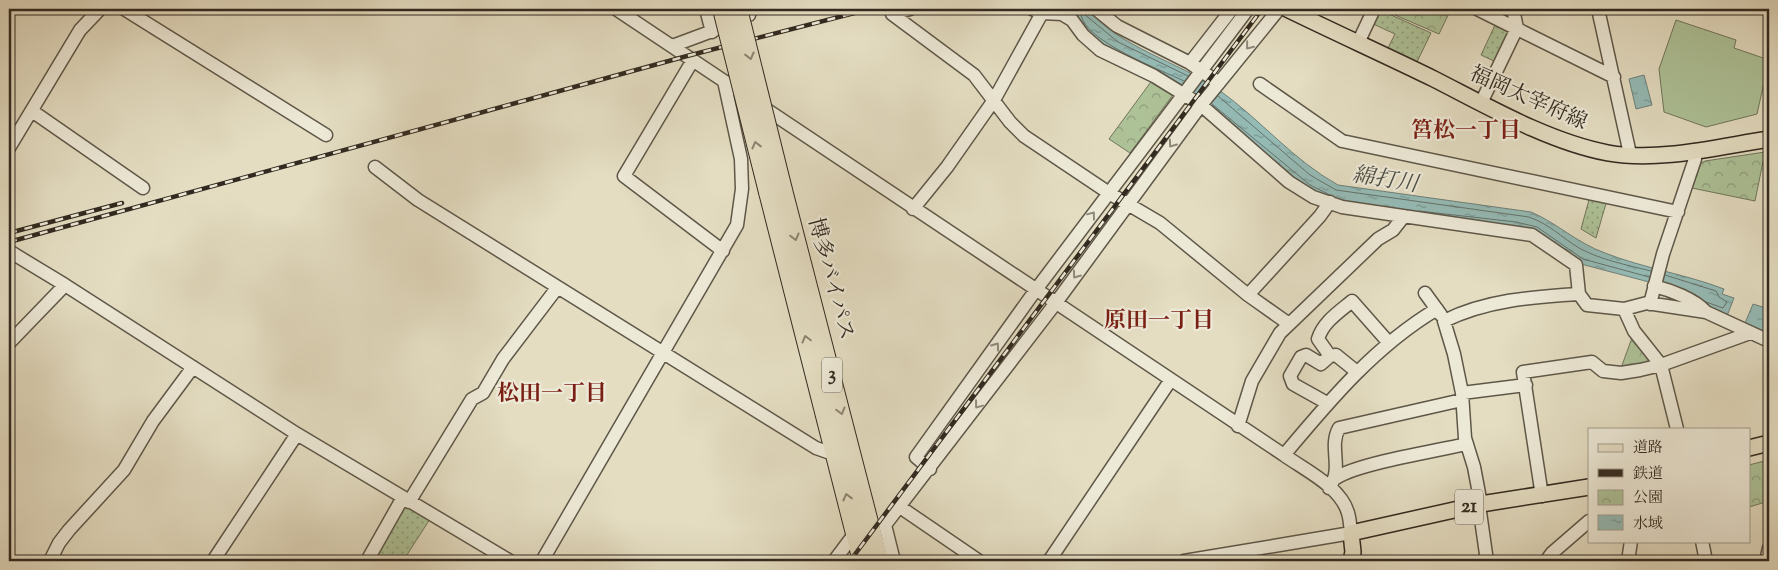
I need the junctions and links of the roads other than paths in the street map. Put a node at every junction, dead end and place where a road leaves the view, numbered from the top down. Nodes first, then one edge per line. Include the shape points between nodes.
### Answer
1 (100, 9) edge
2 (124, 9) edge
3 (616, 9) edge
4 (706, 9) edge
5 (722, 9) edge
6 (910, 9) edge
7 (1096, 9) edge
8 (1232, 9) edge
9 (1248, 9) edge
10 (1279, 9) edge
11 (1287, 9) edge
12 (1374, 9) edge
13 (1477, 9) edge
14 (1513, 9) edge
15 (1598, 9) edge
16 (746, 11) edge
17 (1037, 11) edge
18 (1306, 13) edge
19 (1517, 28) junction
20 (1358, 43) junction
21 (672, 46) junction
22 (693, 60) junction
23 (1190, 63) junction
24 (1202, 70) junction
25 (1614, 77) junction
26 (724, 81) junction
27 (1219, 83) junction
28 (1260, 84) dead end
29 (1184, 93) junction
30 (994, 100) junction
31 (1481, 103) junction
32 (1201, 105) junction
33 (32, 111) junction
34 (326, 135) dead end
35 (1769, 139) edge
36 (9, 148) edge
37 (1695, 150) junction
38 (1630, 154) junction
39 (375, 168) dead end
40 (142, 188) dead end
41 (775, 191) junction
42 (1109, 193) junction
43 (1330, 202) junction
44 (1128, 203) junction
45 (913, 209) junction
46 (1678, 212) junction
47 (1404, 216) junction
48 (9, 251) edge
49 (723, 251) junction
50 (65, 285) junction
51 (1654, 286) junction
52 (557, 288) junction
53 (1035, 291) junction
54 (1425, 293) dead end
55 (1248, 294) junction
56 (1579, 294) junction
57 (1055, 304) junction
58 (1650, 304) junction
59 (1437, 308) junction
60 (1624, 309) junction
61 (1706, 312) junction
62 (1444, 321) junction
63 (1289, 324) junction
64 (1750, 333) junction
65 (1769, 341) edge
66 (9, 343) edge
67 (1389, 343) junction
68 (664, 352) junction
69 (1330, 356) junction
70 (1661, 365) junction
71 (193, 367) junction
72 (1357, 372) junction
73 (1170, 381) junction
74 (1526, 385) junction
75 (1462, 396) junction
76 (1327, 403) junction
77 (1238, 426) junction
78 (1677, 428) edge
79 (297, 434) junction
80 (1769, 443) edge
81 (1467, 444) junction
82 (1750, 448) edge
83 (836, 454) junction
84 (1284, 455) junction
85 (930, 469) junction
86 (1333, 483) junction
87 (1588, 487) edge
88 (1542, 496) junction
89 (406, 501) junction
90 (1480, 505) junction
91 (900, 507) junction
92 (1588, 521) edge
93 (856, 533) junction
94 (1351, 533) junction
95 (1631, 542) edge
96 (1702, 542) edge
97 (1769, 548) edge
98 (50, 561) edge
99 (213, 561) edge
100 (367, 561) edge
101 (510, 561) edge
102 (542, 561) edge
103 (834, 561) edge
104 (862, 561) edge
105 (879, 561) edge
106 (894, 561) edge
107 (979, 561) edge
108 (1049, 561) edge
109 (1184, 561) edge
110 (1351, 561) edge
111 (1487, 561) edge
112 (1546, 561) edge
113 (1628, 561) edge
114 (1706, 561) edge
115 (1766, 561) edge

1 - 33 street via 80,30
2 - 34 street
3 - 21 street
4 - 21 street via 713,31
41 -> 5 highway, 博多バイパス / 3, bridge
6 - 30 street via 892,14 967,69
7 - 23 street via 1117,26
8 - 23 street
9 - 24 street
10 -> 27 street
11 - 18 main road, 福岡太宰府線
12 - 20 street
13 - 19 street
14 - 19 street
15 - 25 street
16 -> 41 highway, 博多バイパス / 3, bridge
17 - 29 street via 1062,14 1072,20 1100,50
17 - 30 street
18 - 20 main road, 福岡太宰府線
19 - 25 street
19 - 31 street
20 - 31 main road, 福岡太宰府線
21 - 22 street
22 - 26 street
22 - 49 street via 624,176
23 - 24 street
24 - 27 street
24 - 29 street
25 - 38 street
26 - 45 street
26 - 49 street via 741,159 742,189 737,225
27 - 32 street
28 - 46 street via 1342,141
29 - 32 street
29 - 42 street
30 - 42 street via 1024,136
30 - 45 street
31 - 38 main road, 福岡太宰府線 via 1586,148
32 - 43 street via 1289,182 1313,197
32 -> 44 street
33 - 36 street
33 - 40 street
35 - 37 main road, 福岡太宰府線
37 - 38 main road, 福岡太宰府線 via 1659,155
37 - 46 street
39 - 52 street via 418,200
83 -> 41 highway, 博多バイパス / 3
41 -> 105 highway, 博多バイパス / 3
42 - 44 street
53 -> 42 street
43 - 47 street via 1342,207
43 - 55 street
44 - 55 street via 1160,223
44 -> 57 street
45 - 53 street
46 - 51 street
47 - 56 street via 1532,235 1576,265
47 - 63 street via 1393,230 1378,239
48 - 50 street
49 - 68 street
50 - 66 street
50 - 71 street
51 - 58 street
51 - 61 street via 1701,306
52 - 68 street
52 - 89 street via 503,359 483,393 472,399
53 - 57 street
85 -> 53 street via 916,457
54 - 59 street
55 - 63 street
56 - 60 street via 1587,304
56 - 62 street via 1494,303
57 - 73 street
57 -> 85 street
58 - 60 street
58 - 61 street
59 - 62 street
59 - 67 street
60 - 70 street via 1634,331
61 - 64 street
62 - 75 street
63 - 77 street via 1280,333 1252,381
64 - 65 street
64 - 70 street
67 - 69 street via 1352,301 1321,330 1318,339
67 - 72 street
68 - 83 street via 816,448
68 - 102 street
69 - 72 street via 1336,355
69 - 76 street via 1321,364 1306,355 1301,357 1290,376 1293,384
70 - 74 street via 1621,373 1603,371 1592,362 1523,372
70 - 78 street
71 - 79 street
71 - 98 street via 153,420 124,470 68,530
72 - 76 street
73 - 77 street
73 - 108 street
74 - 75 street
74 - 88 street
75 - 81 street
75 - 86 street via 1339,428 1335,435
76 - 84 street
77 - 84 street
79 - 89 street
79 - 99 street
80 - 82 main road
81 - 86 street via 1342,474
81 - 90 street
93 -> 83 highway, 博多バイパス / 3
84 - 86 street
85 - 91 street
86 - 94 street via 1348,513
87 - 88 main road, 21
88 - 90 main road, 21
89 - 100 street
89 - 101 street
90 - 94 main road, 21
90 - 111 street
91 - 106 street via 885,525
91 - 107 street
92 - 112 street
93 - 103 street
93 - 104 highway, 博多バイパス / 3
94 - 109 street
94 - 110 main road
95 - 113 street
96 - 114 street
97 - 115 street

